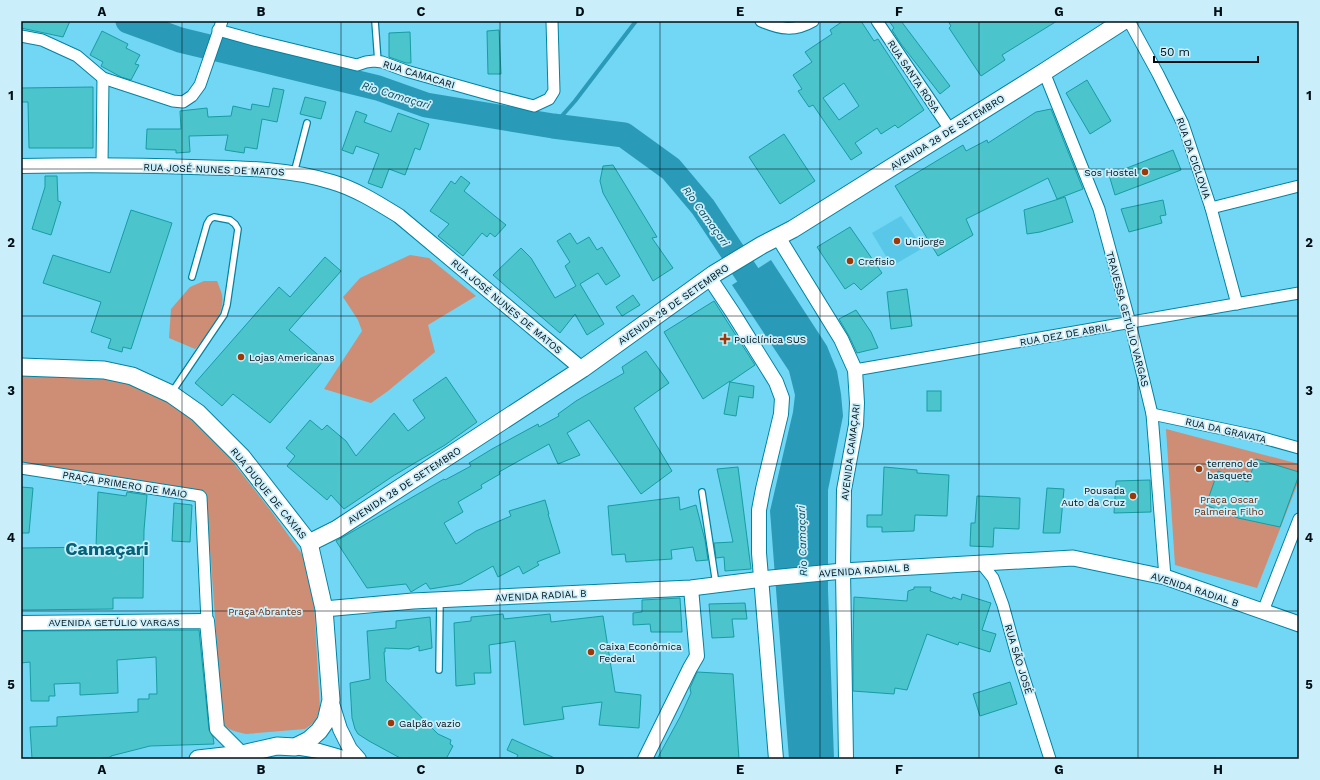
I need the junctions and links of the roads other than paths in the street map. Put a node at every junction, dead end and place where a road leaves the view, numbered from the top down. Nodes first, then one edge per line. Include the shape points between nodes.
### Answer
1 (375, 21) edge
2 (552, 21) edge
3 (761, 21) edge
4 (812, 21) edge
5 (877, 21) edge
6 (1129, 21) edge
7 (1112, 24) edge
8 (219, 29) edge
9 (21, 36) edge
10 (378, 62) junction
11 (1044, 72) junction
12 (103, 78) junction
13 (307, 123) dead end
14 (951, 130) junction
15 (102, 165) junction
16 (21, 166) edge
17 (294, 173) junction
18 (1299, 186) edge
19 (1211, 208) junction
20 (778, 237) junction
21 (714, 274) junction
22 (192, 276) dead end
23 (1299, 293) edge
24 (1237, 304) junction
25 (1130, 323) junction
26 (21, 368) edge
27 (582, 369) junction
28 (855, 370) junction
29 (171, 394) junction
30 (1152, 414) junction
31 (1299, 448) edge
32 (21, 468) edge
33 (702, 492) dead end
34 (1299, 519) edge
35 (309, 543) junction
36 (981, 563) junction
37 (838, 572) junction
38 (1165, 577) junction
39 (766, 578) junction
40 (716, 585) junction
41 (691, 588) junction
42 (440, 600) junction
43 (324, 609) junction
44 (1263, 611) junction
45 (207, 621) junction
46 (21, 623) edge
47 (1299, 624) edge
48 (439, 670) dead end
49 (331, 700) junction
50 (295, 747) junction
51 (242, 754) junction
52 (219, 758) edge
53 (198, 759) edge
54 (347, 759) edge
55 (359, 759) edge
56 (644, 759) edge
57 (776, 759) edge
58 (846, 759) edge
59 (1050, 759) edge

1 - 10 lane
2 - 10 street, RUA CAMACARI via 554,91 548,99 534,106
3 - 4 street via 794,29
5 - 14 street, RUA SANTA ROSA
6 - 19 street, RUA DA CICLOVIA via 1183,124
7 - 11 main road, AVENIDA 28 DE SETEMBRO
8 - 10 street, RUA CAMACARI via 357,65
8 - 12 street via 200,85 192,96 183,102
9 - 12 street via 42,40 77,56
11 - 14 main road, AVENIDA 28 DE SETEMBRO
11 - 25 street, TRAVESSA GETÚLIO VARGAS via 1099,209
12 - 15 street
13 - 17 lane
14 - 20 main road, AVENIDA 28 DE SETEMBRO
15 - 16 street, RUA JOSÉ NUNES DE MATOS
15 - 17 street, RUA JOSÉ NUNES DE MATOS via 245,168
17 - 27 street, RUA JOSÉ NUNES DE MATOS via 332,182 367,196 400,216
18 - 19 street
19 - 24 street, RUA DA CICLOVIA
20 - 21 main road, AVENIDA 28 DE SETEMBRO
20 - 28 street, AVENIDA CAMAÇARI via 841,339
21 - 27 main road, AVENIDA 28 DE SETEMBRO
21 - 39 street via 733,313 776,382 782,398 781,414 759,510 759,553
22 - 29 lane via 210,219 214,217 230,220 238,230 224,315
23 - 24 street, RUA DEZ DE ABRIL
24 - 25 street, RUA DEZ DE ABRIL
25 - 28 street, RUA DEZ DE ABRIL
25 - 30 street, TRAVESSA GETÚLIO VARGAS
26 - 29 main road, RUA DUQUE DE CAXIAS via 104,370 132,376
27 - 35 main road, AVENIDA 28 DE SETEMBRO via 337,529
28 - 37 street, AVENIDA CAMAÇARI via 856,425 844,490
29 - 35 main road, RUA DUQUE DE CAXIAS via 198,413 242,457
30 - 31 street, RUA DA GRAVATA via 1256,436
30 - 38 street, TRAVESSA GETÚLIO VARGAS
32 - 45 street, PRAÇA PRIMERO DE MAIO via 200,496
33 - 40 lane
34 - 44 street
35 - 43 main road, RUA DUQUE DE CAXIAS
36 - 37 main road, AVENIDA RADIAL B
36 - 38 main road, AVENIDA RADIAL B via 1073,558
36 - 59 street, RUA SÃO JOSÉ via 993,578 1003,605
37 - 39 main road, AVENIDA RADIAL B
37 - 58 street, AVENIDA CAMAÇARI
38 - 44 main road, AVENIDA RADIAL B
39 - 40 main road, AVENIDA RADIAL B
39 - 57 street
40 - 41 main road, AVENIDA RADIAL B
41 - 42 main road, AVENIDA RADIAL B
41 - 56 street via 697,656
42 - 43 main road, AVENIDA RADIAL B
42 - 48 lane
43 - 49 main road, RUA DUQUE DE CAXIAS
44 - 47 main road, AVENIDA RADIAL B
45 - 46 street, AVENIDA GETÚLIO VARGAS
45 - 51 street via 217,729
49 - 50 main road via 326,721 319,731
49 - 55 street via 340,729 350,749
50 - 51 main road via 277,746
50 - 54 street
51 - 52 main road
52 - 53 main road

